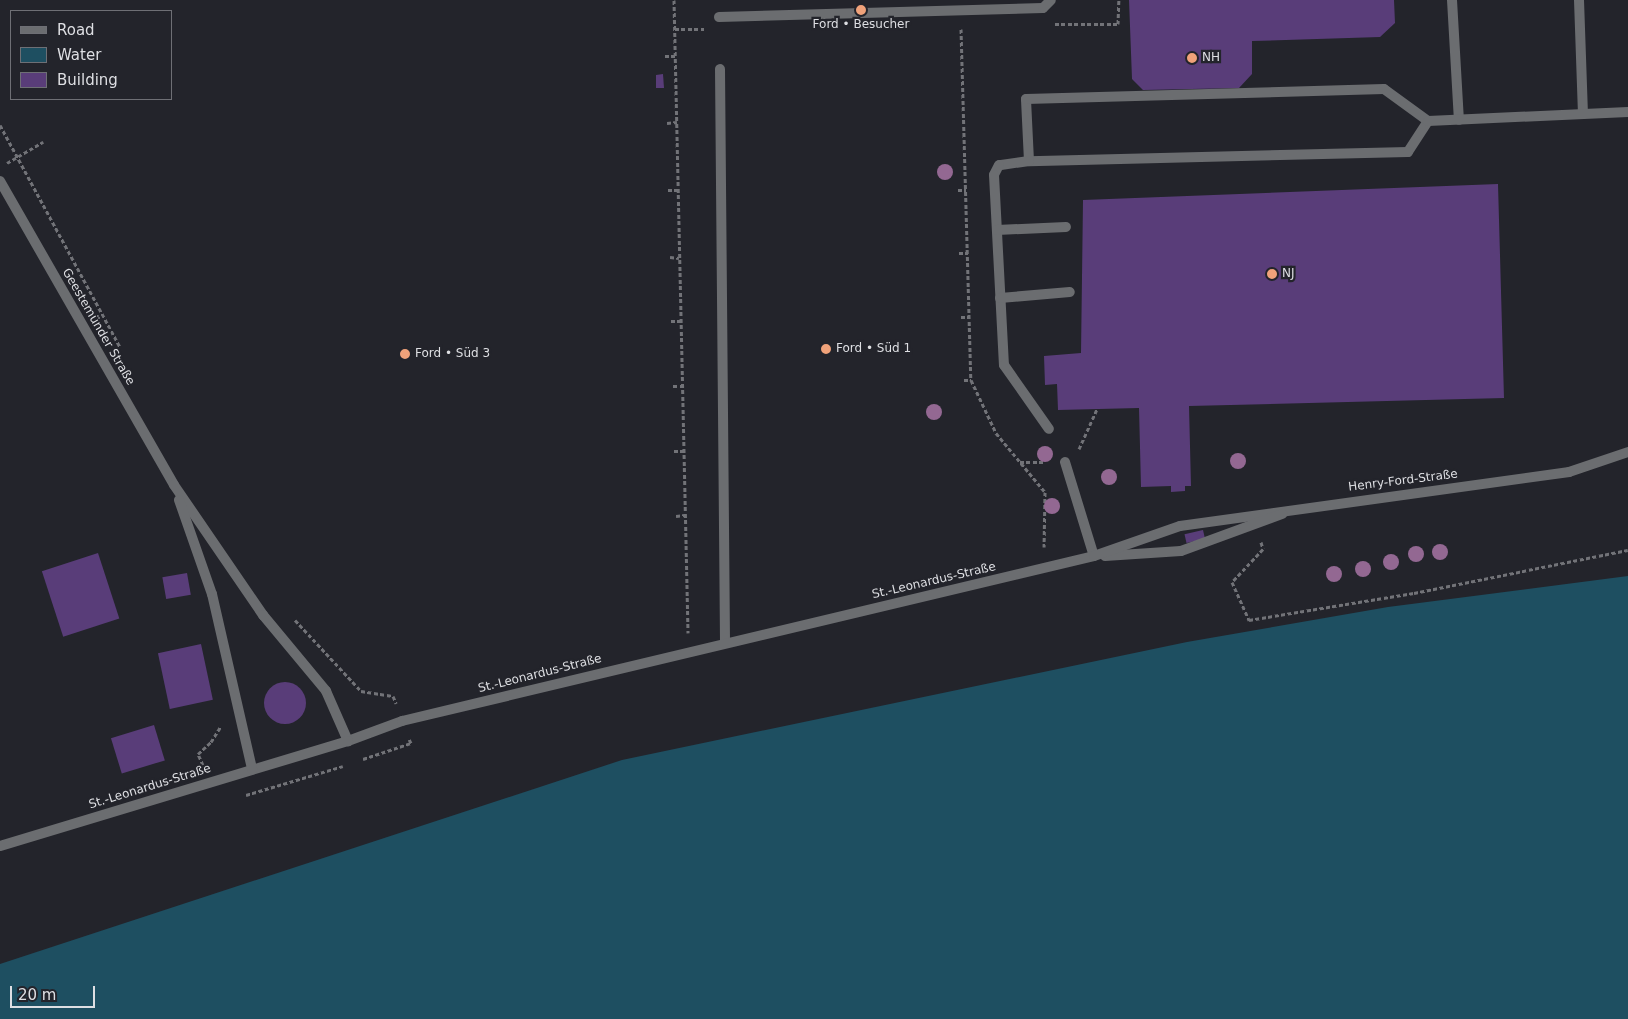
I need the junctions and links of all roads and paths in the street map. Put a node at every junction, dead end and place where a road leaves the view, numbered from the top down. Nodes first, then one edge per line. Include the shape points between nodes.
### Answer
1 (674, 0) edge
2 (1051, 0) edge
3 (1452, 0) edge
4 (1579, 0) edge
5 (719, 17) dead end
6 (665, 56) dead end
7 (676, 56) junction
8 (720, 69) dead end
9 (1628, 112) edge
10 (1583, 114) junction
11 (1459, 120) junction
12 (1428, 121) junction
13 (667, 122) dead end
14 (677, 122) junction
15 (0, 125) edge
16 (43, 142) dead end
17 (17, 157) junction
18 (1029, 162) junction
19 (0, 167) edge
20 (0, 181) edge
21 (668, 190) dead end
22 (678, 190) junction
23 (958, 190) dead end
24 (966, 190) dead end
25 (1066, 226) dead end
26 (997, 230) junction
27 (968, 253) dead end
28 (959, 254) dead end
29 (670, 257) dead end
30 (679, 258) junction
31 (1070, 292) dead end
32 (1000, 298) junction
33 (961, 317) dead end
34 (969, 317) dead end
35 (671, 321) dead end
36 (680, 321) junction
37 (121, 348) dead end
38 (964, 380) dead end
39 (971, 380) dead end
40 (673, 386) dead end
41 (682, 386) junction
42 (1050, 429) dead end
43 (674, 451) dead end
44 (684, 451) junction
45 (1628, 452) edge
46 (1065, 462) dead end
47 (174, 485) junction
48 (1304, 506) junction
49 (685, 515) junction
50 (676, 516) dead end
51 (1257, 523) junction
52 (1180, 526) joint
53 (1628, 550) edge
54 (1094, 556) junction
55 (293, 618) dead end
56 (725, 642) junction
57 (688, 651) junction
58 (393, 696) dead end
59 (222, 718) dead end
60 (348, 741) junction
61 (252, 769) junction
62 (209, 782) junction
63 (0, 846) edge

1 - 7 path
2 - 5 street via 1043,8
3 - 11 street
4 - 10 street
6 - 7 path
7 - 14 path
8 - 56 street
9 - 10 street
10 - 11 street
11 - 12 street
12 - 18 street via 1408,152
12 - 18 street via 1384,89 1026,99
13 - 14 path
14 - 22 path
15 - 17 path
16 - 17 path
17 - 19 path
17 - 37 path
18 - 26 street via 999,165 994,175
20 - 47 street, Geestemünder Straße
21 - 22 path
22 - 30 path
23 - 24 path
25 - 26 street
26 - 32 street
27 - 28 path
29 - 30 path
30 - 36 path
31 - 32 street
32 - 42 street via 1004,366
33 - 34 path
35 - 36 path
36 - 41 path
38 - 39 path
40 - 41 path
41 - 44 path
43 - 44 path
44 - 49 path
45 - 48 street, Henry-Ford-Straße via 1569,472
46 - 54 street
47 - 60 street, Geestemünder Straße via 263,615 326,691
47 - 61 street, Geestemünder Straße via 212,594
48 - 51 street, St.-Leonardus-Straße
48 - 52 street, Henry-Ford-Straße
49 - 50 path
49 - 57 path
51 - 53 path via 1263,549 1232,582 1249,620 1414,593
51 - 54 street, St.-Leonardus-Straße via 1181,551
52 - 54 street, St.-Leonardus-Straße
54 - 56 street, St.-Leonardus-Straße
55 - 58 path via 361,690
56 - 57 street, St.-Leonardus-Straße
57 - 60 street, St.-Leonardus-Straße via 402,721
59 - 62 path via 211,742 198,754
60 - 61 street, St.-Leonardus-Straße
61 - 62 street, St.-Leonardus-Straße
62 - 63 street, St.-Leonardus-Straße

